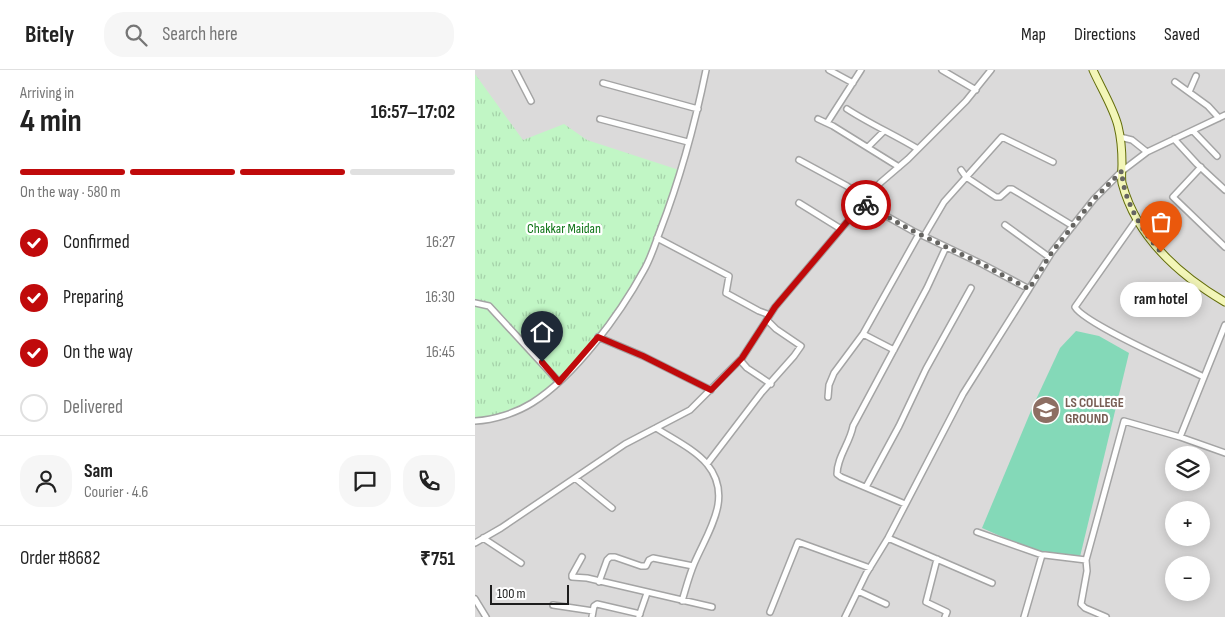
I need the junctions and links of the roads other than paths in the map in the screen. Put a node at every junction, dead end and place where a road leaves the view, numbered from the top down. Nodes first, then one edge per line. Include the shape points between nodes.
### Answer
1 (515, 70) edge
2 (705, 70) edge
3 (829, 70) edge
4 (861, 70) edge
5 (942, 70) edge
6 (991, 70) edge
7 (1093, 70) edge
8 (1196, 76) dead end
9 (1175, 82) dead end
10 (603, 83) dead end
11 (853, 83) junction
12 (976, 90) junction
13 (1189, 92) junction
14 (531, 101) dead end
15 (698, 109) junction
16 (847, 109) dead end
17 (1225, 115) edge
18 (1219, 118) junction
19 (600, 119) dead end
20 (818, 119) dead end
21 (827, 123) junction
22 (884, 131) junction
23 (1193, 131) junction
24 (1120, 137) junction
25 (1174, 139) junction
26 (688, 142) junction
27 (868, 147) junction
28 (918, 149) junction
29 (1147, 152) junction
30 (1217, 156) dead end
31 (799, 160) dead end
32 (1053, 162) dead end
33 (899, 167) junction
34 (1201, 167) junction
35 (961, 170) dead end
36 (1122, 171) junction
37 (966, 176) junction
38 (1225, 190) edge
39 (865, 201) junction
40 (799, 203) dead end
41 (1137, 219) junction
42 (1005, 226) dead end
43 (1073, 226) junction
44 (841, 229) junction
45 (921, 235) junction
46 (657, 238) junction
47 (946, 247) junction
48 (1225, 247) edge
49 (1049, 256) junction
50 (971, 288) dead end
51 (1029, 289) junction
52 (1225, 302) edge
53 (475, 303) edge
54 (769, 318) junction
55 (1225, 325) edge
56 (863, 334) junction
57 (598, 337) junction
58 (894, 350) junction
59 (740, 360) junction
60 (1204, 377) junction
61 (559, 382) junction
62 (771, 384) junction
63 (711, 390) junction
64 (827, 397) dead end
65 (475, 422) edge
66 (657, 428) junction
67 (1180, 437) junction
68 (1225, 453) edge
69 (707, 464) junction
70 (575, 478) junction
71 (866, 487) junction
72 (905, 504) junction
73 (612, 508) dead end
74 (977, 532) dead end
75 (483, 538) junction
76 (888, 538) junction
77 (475, 543) edge
78 (1042, 555) junction
79 (582, 557) dead end
80 (937, 559) junction
81 (1086, 560) junction
82 (521, 563) dead end
83 (693, 566) junction
84 (870, 568) junction
85 (599, 582) junction
86 (992, 583) dead end
87 (858, 590) junction
88 (647, 593) junction
89 (475, 599) edge
90 (682, 601) junction
91 (886, 604) dead end
92 (553, 605) dead end
93 (712, 607) dead end
94 (770, 612) dead end
95 (592, 614) edge
96 (639, 616) edge
97 (486, 617) edge
98 (845, 617) edge
99 (945, 617) edge
100 (1025, 617) edge
101 (1106, 617) edge

1 - 14 street
2 - 15 street
3 - 11 street
4 - 11 street
5 - 12 street
6 - 12 street
7 - 24 main road via 1118,124
8 - 13 street
9 - 13 street
10 - 15 street
11 - 21 street
12 - 28 street
13 - 18 street
15 - 26 street
16 - 22 street
17 - 18 street
18 - 23 street
19 - 26 street
20 - 21 street
21 - 27 street
22 - 27 street
22 - 28 street
23 - 25 street
23 - 30 street
24 - 29 street via 1132,140
24 - 36 main road
25 - 29 street
25 - 34 street
26 - 46 street
27 - 33 street
28 - 33 street
29 - 36 street
31 - 39 street via 847,186
32 - 37 street via 1002,137
33 - 39 street
34 - 38 street
34 - 48 street via 1173,197
35 - 37 street
36 - 41 main road via 1122,182
36 - 43 street
37 - 43 street via 996,198 1012,189
37 - 45 street
39 - 44 street
39 - 45 street
40 - 44 street
41 - 52 main road via 1151,242 1171,263
41 - 60 street via 1075,307 1114,333
42 - 49 street
43 - 49 street
44 - 54 street
45 - 47 street
45 - 56 street
46 - 54 street via 729,276 726,293
46 - 57 street via 645,269
47 - 51 street
47 - 58 street
49 - 51 street
50 - 71 street
51 - 72 street via 967,388
53 - 61 street via 489,306
54 - 59 street
54 - 62 street via 775,329 801,346
55 - 60 street
56 - 58 street
56 - 64 street via 834,373
57 - 61 street
57 - 63 street
58 - 71 street via 853,426 837,466 837,474 841,477
59 - 62 street
59 - 63 street
60 - 67 street
61 - 65 street via 532,403 513,412
62 - 69 street
63 - 66 street via 689,410
66 - 69 street
66 - 70 street via 625,444
67 - 68 street
67 - 81 street via 1124,421
69 - 83 street via 719,484 719,498 713,522
70 - 73 street
70 - 75 street
71 - 72 street
72 - 76 street
74 - 78 street
75 - 77 street
75 - 82 street
76 - 80 street
76 - 84 street
78 - 81 street
78 - 100 street
79 - 85 street via 572,577
80 - 86 street
80 - 99 street via 926,602 947,612
81 - 101 street via 1081,604
83 - 85 street via 653,558 646,566 641,566 610,558
83 - 90 street
84 - 87 street
84 - 94 street via 798,542
85 - 88 street
87 - 91 street
87 - 98 street
88 - 90 street
88 - 96 street
89 - 97 street
90 - 93 street
92 - 95 street
95 - 96 street via 595,606 601,604

